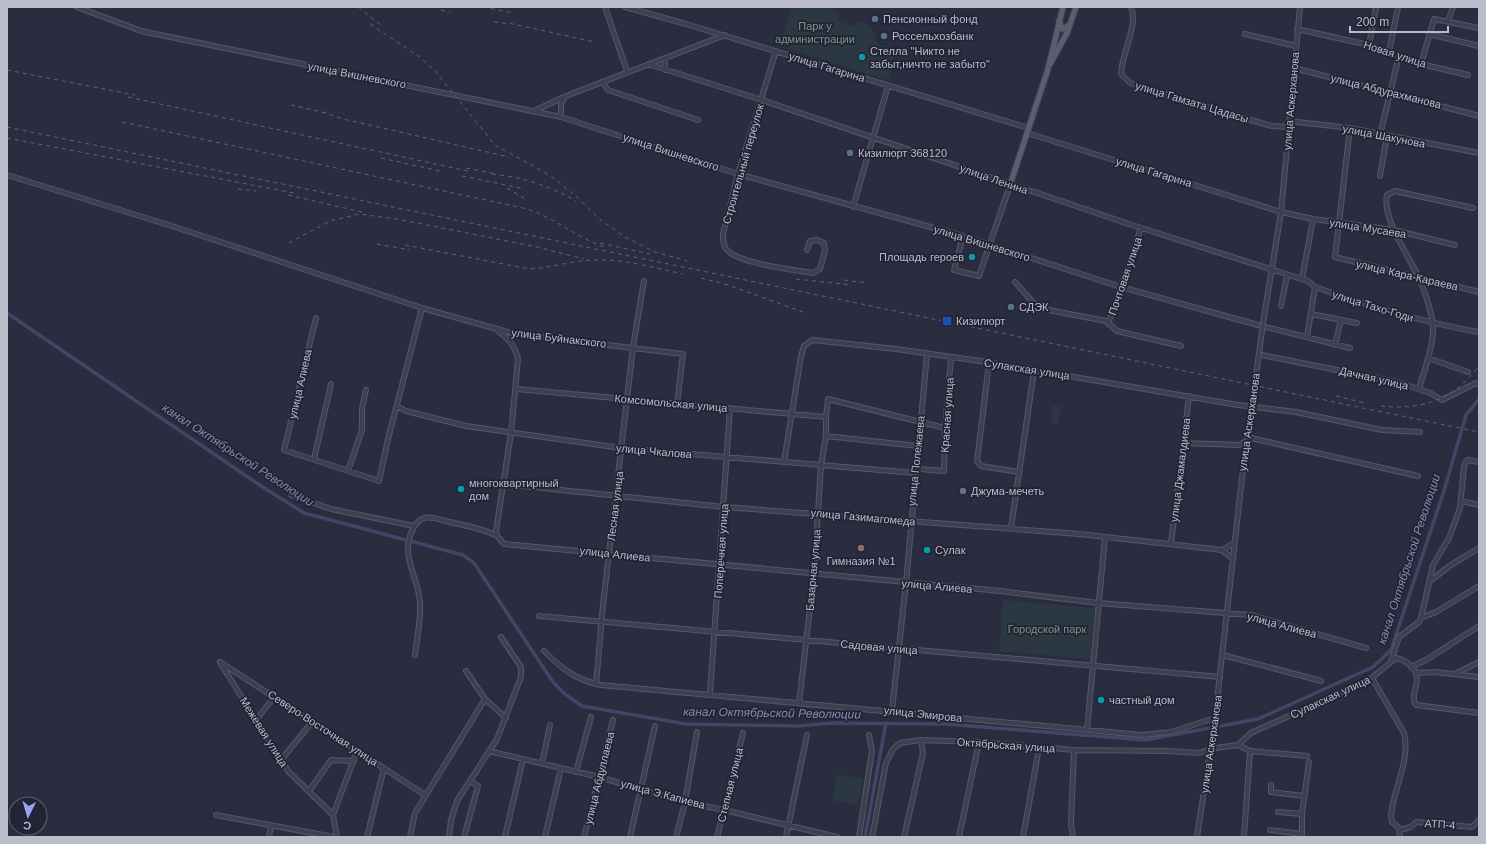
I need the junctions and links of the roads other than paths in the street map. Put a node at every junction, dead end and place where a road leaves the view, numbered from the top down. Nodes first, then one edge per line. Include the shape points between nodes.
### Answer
1 (77, 7) edge
2 (605, 7) edge
3 (625, 7) edge
4 (1063, 7) edge
5 (1076, 7) edge
6 (1131, 7) edge
7 (1300, 7) edge
8 (1376, 7) edge
9 (1398, 7) edge
10 (1453, 7) edge
11 (1059, 20) junction
12 (1448, 20) junction
13 (1070, 25) junction
14 (1479, 28) edge
15 (1298, 29) junction
16 (1245, 34) dead end
17 (1429, 34) junction
18 (725, 35) junction
19 (1369, 45) junction
20 (1296, 46) junction
21 (1479, 46) edge
22 (776, 51) junction
23 (1389, 52) junction
24 (1399, 55) junction
25 (665, 58) junction
26 (648, 64) junction
27 (1421, 64) junction
28 (1294, 68) junction
29 (1048, 69) junction
30 (665, 70) junction
31 (627, 72) junction
32 (1468, 75) dead end
33 (602, 82) junction
34 (888, 86) junction
35 (1390, 92) junction
36 (566, 96) junction
37 (762, 100) junction
38 (534, 111) junction
39 (1479, 116) edge
40 (561, 117) junction
41 (698, 120) dead end
42 (1289, 121) junction
43 (1288, 127) junction
44 (1350, 128) junction
45 (1028, 130) junction
46 (1380, 135) junction
47 (1387, 136) junction
48 (874, 138) junction
49 (1479, 153) edge
50 (738, 174) junction
51 (7, 175) edge
52 (1380, 176) dead end
53 (1010, 185) junction
54 (853, 207) junction
55 (1473, 208) dead end
56 (1281, 212) junction
57 (1313, 219) junction
58 (1339, 223) junction
59 (1141, 228) junction
60 (1394, 230) junction
61 (963, 236) junction
62 (989, 244) junction
63 (1455, 245) dead end
64 (807, 250) dead end
65 (1271, 271) junction
66 (1287, 275) junction
67 (1419, 278) junction
68 (1302, 279) junction
69 (644, 281) dead end
70 (1015, 282) dead end
71 (1121, 287) junction
72 (1315, 287) junction
73 (1479, 292) edge
74 (1281, 306) dead end
75 (422, 308) junction
76 (1311, 314) junction
77 (316, 318) dead end
78 (1341, 320) junction
79 (1357, 323) dead end
80 (1108, 324) junction
81 (1432, 324) junction
82 (496, 329) junction
83 (1478, 332) edge
84 (1307, 337) junction
85 (1335, 345) junction
86 (1181, 346) dead end
87 (633, 347) junction
88 (1350, 348) dead end
89 (927, 354) junction
90 (1262, 354) dead end
91 (952, 358) junction
92 (1428, 358) junction
93 (989, 362) junction
94 (1034, 371) junction
95 (1468, 372) dead end
96 (1479, 378) edge
97 (331, 384) dead end
98 (1478, 384) edge
99 (516, 389) junction
100 (1419, 389) junction
101 (366, 390) dead end
102 (1189, 396) junction
103 (627, 400) junction
104 (677, 404) junction
105 (397, 406) junction
106 (730, 408) junction
107 (791, 415) junction
108 (826, 417) junction
109 (920, 423) junction
110 (945, 428) junction
111 (1420, 432) dead end
112 (511, 433) junction
113 (826, 436) junction
114 (1184, 443) junction
115 (918, 446) junction
116 (621, 448) junction
117 (726, 458) junction
118 (314, 459) junction
119 (784, 462) junction
120 (1479, 462) edge
121 (821, 465) junction
122 (348, 471) junction
123 (944, 471) joint
124 (915, 472) junction
125 (1019, 472) junction
126 (1418, 476) dead end
127 (504, 484) junction
128 (291, 496) dead end
129 (616, 496) junction
130 (1461, 501) junction
131 (1479, 505) edge
132 (724, 506) junction
133 (818, 514) junction
134 (910, 521) junction
135 (414, 526) junction
136 (1011, 528) junction
137 (497, 536) junction
138 (1105, 537) junction
139 (1171, 543) junction
140 (1234, 543) junction
141 (1479, 548) edge
142 (1222, 550) junction
143 (609, 553) junction
144 (1233, 559) junction
145 (720, 566) junction
146 (814, 574) junction
147 (1430, 581) junction
148 (906, 583) junction
149 (1479, 586) edge
150 (1098, 604) junction
151 (1227, 614) junction
152 (539, 616) dead end
153 (1421, 618) junction
154 (602, 623) junction
155 (1479, 626) edge
156 (715, 633) junction
157 (501, 637) dead end
158 (806, 640) junction
159 (898, 648) junction
160 (1366, 648) dead end
161 (544, 652) dead end
162 (415, 655) dead end
163 (1223, 655) junction
164 (1390, 661) junction
165 (220, 662) joint
166 (1479, 662) edge
167 (1093, 665) junction
168 (1411, 667) junction
169 (466, 671) dead end
170 (1416, 673) junction
171 (1455, 674) junction
172 (1220, 677) junction
173 (1479, 677) edge
174 (1372, 678) junction
175 (1321, 681) dead end
176 (596, 684) junction
177 (710, 694) junction
178 (274, 697) junction
179 (485, 699) junction
180 (799, 703) junction
181 (892, 710) junction
182 (1479, 713) edge
183 (591, 717) dead end
184 (506, 718) junction
185 (257, 719) junction
186 (613, 720) dead end
187 (1215, 720) junction
188 (312, 722) junction
189 (550, 725) dead end
190 (656, 726) dead end
191 (1087, 730) junction
192 (697, 732) dead end
193 (743, 733) dead end
194 (807, 735) dead end
195 (869, 735) dead end
196 (922, 740) junction
197 (979, 742) junction
198 (1238, 745) junction
199 (1039, 748) junction
200 (1074, 750) junction
201 (1211, 750) junction
202 (357, 751) junction
203 (489, 751) junction
204 (1250, 751) junction
205 (1307, 756) dead end
206 (523, 759) junction
207 (281, 760) junction
208 (354, 761) junction
209 (1309, 762) dead end
210 (542, 763) junction
211 (384, 768) junction
212 (561, 768) junction
213 (576, 772) junction
214 (599, 777) junction
215 (470, 781) junction
216 (1271, 786) dead end
217 (642, 789) junction
218 (309, 791) junction
219 (425, 795) junction
220 (1304, 796) junction
221 (685, 802) junction
222 (724, 810) junction
223 (1278, 812) dead end
224 (1302, 814) junction
225 (216, 815) dead end
226 (333, 815) junction
227 (1479, 820) edge
228 (788, 825) junction
229 (271, 826) junction
230 (1270, 830) dead end
231 (1400, 830) junction
232 (1302, 836) edge
233 (269, 837) edge
234 (335, 837) edge
235 (367, 837) edge
236 (410, 837) edge
237 (449, 837) edge
238 (464, 837) edge
239 (505, 837) edge
240 (545, 837) edge
241 (584, 837) edge
242 (630, 837) edge
243 (676, 837) edge
244 (717, 837) edge
245 (786, 837) edge
246 (837, 837) edge
247 (859, 837) edge
248 (872, 837) edge
249 (904, 837) edge
250 (959, 837) edge
251 (1022, 837) edge
252 (1073, 837) edge
253 (1197, 837) edge
254 (1244, 837) edge
255 (1400, 837) edge

1 - 38 street, улица Вишневского via 141,31
2 - 31 street
3 - 18 street, улица Гагарина
4 - 11 main road
5 - 13 main road
6 - 43 street, улица Гамзата Цадасы via 1132,26 1121,62 1121,74 1130,83 1246,119 1272,126
7 - 15 street, улица Аскерханова
8 - 19 street
9 - 23 street
10 - 12 street
11 - 13 main road via 1062,28
11 - 29 main road
12 - 14 street
12 - 17 street via 1434,18
13 - 29 main road
15 - 19 street, Новая улица
15 - 20 street, улица Аскерханова
16 - 20 street
17 - 21 street
17 - 27 street
18 - 22 street, улица Гагарина
18 - 25 street
19 - 23 street, Новая улица
20 - 28 street, улица Аскерханова
22 - 34 street, улица Гагарина
22 - 37 street, Строительный переулок
23 - 24 street, Новая улица
24 - 27 street, Новая улица
24 - 35 street
25 - 26 street
25 - 30 street
26 - 30 street, улица Ленина
26 - 31 street
27 - 32 street, Новая улица
28 - 35 street, улица Абдурахманова
28 - 42 street, улица Аскерханова
29 - 45 main road
30 - 37 street, улица Ленина
31 - 33 street
33 - 36 street
33 - 41 street via 608,90
34 - 45 street, улица Гагарина
34 - 48 street
35 - 39 street, улица Абдурахманова
35 - 46 street
36 - 38 street
36 - 40 street via 560,103
37 - 48 street, улица Ленина
37 - 50 street, Строительный переулок
38 - 40 street, улица Вишневского
40 - 50 street, улица Вишневского
42 - 43 street, улица Аскерханова
42 - 44 street, улица Шакунова
43 - 56 street, улица Аскерханова
44 - 46 street, улица Шакунова
44 - 58 street
45 - 53 main road
45 - 56 street, улица Гагарина
46 - 47 street, улица Шакунова
47 - 49 street, улица Шакунова
47 - 52 street
48 - 53 street, улица Ленина
48 - 54 street
50 - 54 street, улица Вишневского
50 - 64 street, Строительный переулок via 723,234 726,250 761,264 813,273 820,269 825,251 824,243 810,241
51 - 75 street, улица Буйнакского
53 - 59 street, улица Ленина
53 - 62 street
54 - 61 street, улица Вишневского
55 - 60 street via 1391,191 1385,203
56 - 57 street, улица Мусаева
56 - 65 street, улица Аскерханова
57 - 58 street, улица Мусаева
57 - 68 street
58 - 60 street, улица Мусаева
58 - 67 street, улица Кара-Караева via 1335,257
59 - 65 street, улица Ленина
59 - 71 street, Почтовая улица
60 - 63 street, улица Мусаева
60 - 67 street
61 - 62 street, улица Вишневского
61 - 62 street via 954,270 979,276
62 - 71 street, улица Вишневского
65 - 66 street, улица Тахо-Годи
65 - 140 street, улица Аскерханова, bridge
66 - 68 street, улица Тахо-Годи
66 - 74 street
67 - 73 street, улица Кара-Караева
67 - 81 street
68 - 72 street, улица Тахо-Годи
69 - 87 street, Лесная улица
70 - 80 street via 1038,308 1106,321
71 - 80 street, Почтовая улица
71 - 84 street, улица Вишневского
72 - 76 street
72 - 81 street, улица Тахо-Годи via 1383,311
75 - 82 street, улица Буйнакского
75 - 105 street
76 - 78 street
76 - 84 street
77 - 118 street, улица Алиева via 284,450
78 - 79 street
78 - 85 street
80 - 86 street via 1117,331
81 - 83 street, улица Тахо-Годи
81 - 92 street
82 - 87 street, улица Буйнакского via 515,334
82 - 99 street via 511,341 516,349
84 - 85 street, улица Вишневского
85 - 88 street, улица Вишневского
87 - 103 street, Лесная улица
87 - 104 street, улица Буйнакского via 683,354
89 - 91 street, Сулакская улица
89 - 107 street, Сулакская улица via 812,340 804,346
89 - 109 street, улица Полежаева
90 - 100 street, Дачная улица
91 - 93 street, Сулакская улица
91 - 110 street, Красная улица
92 - 95 street
92 - 100 street
93 - 94 street, Сулакская улица
93 - 125 street via 976,461 978,464
94 - 102 street, Сулакская улица
94 - 125 street
96 - 98 street
97 - 118 street
98 - 100 street, Дачная улица via 1442,400
99 - 103 street, Комсомольская улица
99 - 112 street
101 - 122 street via 362,408 362,430
102 - 111 street, Сулакская улица via 1296,412 1382,430
102 - 114 street, улица Джамалдиева
103 - 104 street, Комсомольская улица
103 - 116 street, Лесная улица
104 - 106 street, Комсомольская улица
105 - 112 street, улица Чкалова via 406,411 466,426
105 - 122 street via 379,481
106 - 107 street, Комсомольская улица
106 - 117 street, Поперечная улица
107 - 108 street, Комсомольская улица
107 - 119 street
108 - 109 street via 828,399
108 - 113 street
109 - 110 street
109 - 115 street, улица Полежаева
110 - 123 street, Красная улица
112 - 116 street, улица Чкалова
112 - 127 street
113 - 115 street
113 - 121 street, Базарная улица
114 - 126 street via 1239,445 1251,438
114 - 139 street, улица Джамалдиева
115 - 124 street, улица Полежаева
116 - 117 street, улица Чкалова
116 - 129 street, Лесная улица
117 - 119 street, улица Чкалова
117 - 132 street, Поперечная улица
118 - 122 street
119 - 121 street, улица Чкалова
120 - 130 street via 1467,460 1464,466
121 - 124 street, улица Чкалова
121 - 133 street, Базарная улица
123 - 124 street, улица Чкалова via 919,469
124 - 134 street, улица Полежаева
125 - 136 street
127 - 129 street, улица Газимагомеда
127 - 137 street
128 - 135 street via 331,509
129 - 132 street, улица Газимагомеда
129 - 143 street, Лесная улица
130 - 131 street
130 - 147 street via 1449,538 1434,565
132 - 133 street, улица Газимагомеда
132 - 145 street, Поперечная улица
133 - 134 street, улица Газимагомеда
133 - 146 street, Базарная улица
134 - 136 street, улица Газимагомеда
134 - 148 street, улица Полежаева
135 - 137 street via 424,517 489,531
135 - 162 street via 410,534 408,560 420,602
136 - 138 street, улица Газимагомеда
137 - 143 street, улица Алиева via 504,544
138 - 139 street, улица Газимагомеда
138 - 150 street
139 - 142 street, улица Газимагомеда
140 - 142 street
140 - 144 street, улица Аскерханова
141 - 147 street
142 - 144 street
143 - 145 street, улица Алиева
143 - 154 street, Лесная улица
144 - 151 street, улица Аскерханова
145 - 146 street, улица Алиева
145 - 156 street, Поперечная улица
146 - 148 street, улица Алиева
146 - 158 street, Базарная улица
147 - 153 street
148 - 150 street, улица Алиева
148 - 159 street, улица Полежаева
149 - 153 street
150 - 151 street, улица Алиева
150 - 167 street
151 - 160 street, улица Алиева via 1263,618
151 - 163 street, улица Аскерханова
152 - 154 street, Садовая улица
153 - 164 street via 1399,637
154 - 156 street, Садовая улица
154 - 176 street, Лесная улица
155 - 168 street
156 - 158 street, Садовая улица
156 - 177 street, Поперечная улица
157 - 184 street via 521,667 522,673
158 - 159 street, Садовая улица
158 - 180 street, Базарная улица
159 - 167 street, Садовая улица
159 - 181 street, улица Полежаева
161 - 176 street, улица Эмирова via 568,673
163 - 172 street, улица Аскерханова
163 - 175 street
164 - 168 street via 1402,659
164 - 174 street, Сулакская улица
165 - 178 street, Северо-Восточная улица
165 - 185 street, Межевая улица
166 - 171 street
167 - 172 street, Садовая улица
167 - 191 street
168 - 170 street
169 - 179 street
170 - 171 street
170 - 182 street via 1416,705
171 - 173 street
172 - 187 street, улица Аскерханова
174 - 198 street, Сулакская улица via 1251,733
174 - 231 street via 1406,740 1405,755 1390,816
176 - 177 street, улица Эмирова
177 - 180 street, улица Эмирова
178 - 185 street
178 - 188 street, Северо-Восточная улица
179 - 184 street
179 - 219 street
180 - 181 street, улица Эмирова
181 - 191 street, улица Эмирова
183 - 213 street
184 - 203 street
185 - 207 street, Межевая улица
186 - 214 street, улица Абдуллаева
187 - 191 street, улица Эмирова via 1171,732 1142,735
187 - 201 street, улица Аскерханова
188 - 202 street, Северо-Восточная улица
188 - 207 street
189 - 210 street
190 - 217 street
192 - 221 street
193 - 222 street, Степная улица
194 - 228 street
195 - 247 street via 872,751
196 - 197 street, Октябрьская улица
196 - 248 street, Октябрьская улица via 900,743 892,749 886,763
196 - 249 street via 923,753
197 - 199 street, Октябрьская улица
197 - 250 street
198 - 201 street, Октябрьская улица
198 - 204 street
199 - 200 street, Октябрьская улица
199 - 251 street
200 - 201 street, Октябрьская улица via 1203,753
200 - 252 street via 1071,824
201 - 253 street, улица Аскерханова
202 - 208 street
202 - 211 street, Северо-Восточная улица
203 - 206 street, улица Э.Капиева
203 - 215 street
204 - 205 street
204 - 254 street
206 - 210 street, улица Э.Капиева
206 - 239 street
207 - 218 street, Межевая улица via 288,771
208 - 218 street via 331,760
208 - 226 street
209 - 220 street
210 - 212 street, улица Э.Капиева
211 - 219 street, Северо-Восточная улица
211 - 235 street
212 - 213 street, улица Э.Капиева
212 - 240 street
213 - 214 street, улица Э.Капиева
214 - 217 street, улица Э.Капиева
214 - 241 street, улица Абдуллаева
215 - 237 street via 457,801
215 - 238 street via 478,786
216 - 220 street via 1271,792
217 - 221 street, улица Э.Капиева
217 - 242 street
218 - 226 street, Межевая улица
219 - 236 street via 415,813
220 - 224 street
221 - 222 street, улица Э.Капиева
221 - 243 street
222 - 228 street, улица Э.Капиева
222 - 244 street, Степная улица
223 - 224 street
224 - 232 street
225 - 229 street
226 - 234 street
227 - 231 street, АТП-4 via 1472,826 1416,822 1411,827
228 - 245 street
228 - 246 street, улица Э.Капиева
229 - 233 street
229 - 234 street
230 - 232 street
231 - 255 street

